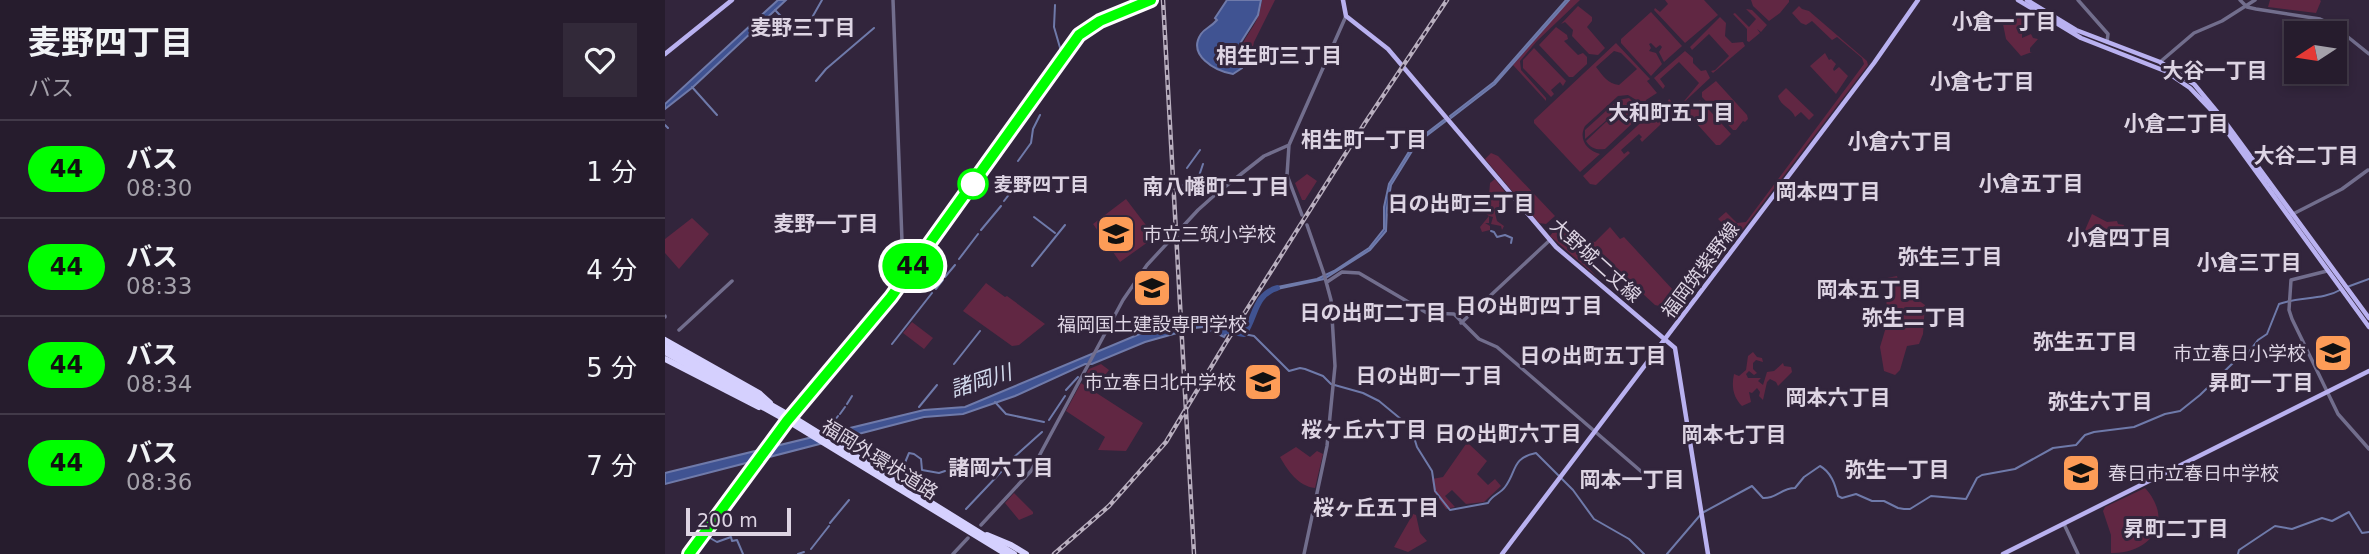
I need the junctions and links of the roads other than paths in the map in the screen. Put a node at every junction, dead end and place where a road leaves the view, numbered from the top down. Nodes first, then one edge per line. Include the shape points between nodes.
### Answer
1 (732, 0) edge
2 (893, 0) edge
3 (1150, 0) edge
4 (1343, 0) edge
5 (1918, 0) edge
6 (2018, 0) edge
7 (2027, 0) edge
8 (2078, 0) edge
9 (2240, 0) edge
10 (2255, 0) edge
11 (2247, 7) junction
12 (1346, 16) junction
13 (2107, 44) junction
14 (665, 54) edge
15 (2369, 54) edge
16 (2158, 64) junction
17 (1289, 145) junction
18 (2368, 170) edge
19 (1302, 215) dead end
20 (2291, 215) junction
21 (1307, 225) dead end
22 (1550, 240) junction
23 (902, 250) junction
24 (919, 258) junction
25 (903, 268) junction
26 (2331, 269) junction
27 (909, 272) junction
28 (732, 281) dead end
29 (1327, 282) junction
30 (901, 283) junction
31 (2369, 318) edge
32 (1461, 323) junction
33 (2369, 327) edge
34 (679, 330) dead end
35 (1665, 339) junction
36 (665, 340) edge
37 (665, 346) edge
38 (665, 356) edge
39 (2369, 371) edge
40 (2327, 393) junction
41 (770, 407) junction
42 (793, 415) junction
43 (787, 421) junction
44 (1595, 430) junction
45 (2369, 449) edge
46 (1643, 473) dead end
47 (2064, 524) junction
48 (981, 525) dead end
49 (985, 534) junction
50 (968, 538) dead end
51 (689, 554) edge
52 (953, 554) edge
53 (1005, 554) edge
54 (1016, 554) edge
55 (1026, 554) edge
56 (1304, 554) edge
57 (1502, 554) edge
58 (1708, 554) edge
59 (2003, 554) edge
60 (2078, 554) edge

1 - 14 main road
2 - 23 street
3 - 24 street via 1079,35
4 - 12 main road
5 - 35 main road, 福岡筑紫野線
6 - 16 main road via 2081,38
7 - 13 main road
8 - 13 street via 2108,34
9 - 11 street
10 - 11 street
11 - 15 street via 2321,19
11 - 16 street via 2194,33
12 - 17 street
12 - 22 main road, 大野城二丈線 via 1388,49
13 - 16 main road
16 - 20 main road via 2202,100
17 - 19 street via 1287,175
17 - 48 street via 1264,156 1217,193 1153,258 1128,291 1031,471
18 - 20 street
20 - 26 main road
21 - 29 street
22 - 32 street
22 - 35 main road, 大野城二丈線
23 - 24 street via 911,261
23 - 25 street
24 - 27 street
25 - 27 street
25 - 30 street
26 - 31 main road
26 - 33 main road
26 - 40 street via 2291,280 2289,310
27 - 30 street
28 - 34 street
29 - 32 street via 1342,272 1359,273 1427,313 1451,313
29 - 56 street via 1335,333 1332,409
30 - 42 street
32 - 44 street via 1497,347
35 - 44 main road, 福岡筑紫野線
35 - 58 main road, 大野城二丈線 via 1675,348 1678,360
36 - 41 highway, bridge via 759,393
37 - 41 highway, 福岡外環状道路
37 - 54 highway, bridge via 796,419
38 - 41 highway, 福岡外環状道路
38 - 41 highway, bridge via 740,399
38 - 53 highway, bridge via 793,424
39 - 40 main road
40 - 45 street via 2338,414
40 - 47 main road
41 - 42 highway, 福岡外環状道路
41 - 43 highway, 福岡外環状道路
42 - 43 street
42 - 49 highway, 福岡外環状道路
43 - 51 street
43 - 53 highway, 福岡外環状道路
44 - 46 street
44 - 57 main road, 福岡筑紫野線
47 - 59 main road
47 - 60 street
49 - 54 highway, 福岡外環状道路
49 - 55 highway
50 - 52 street

